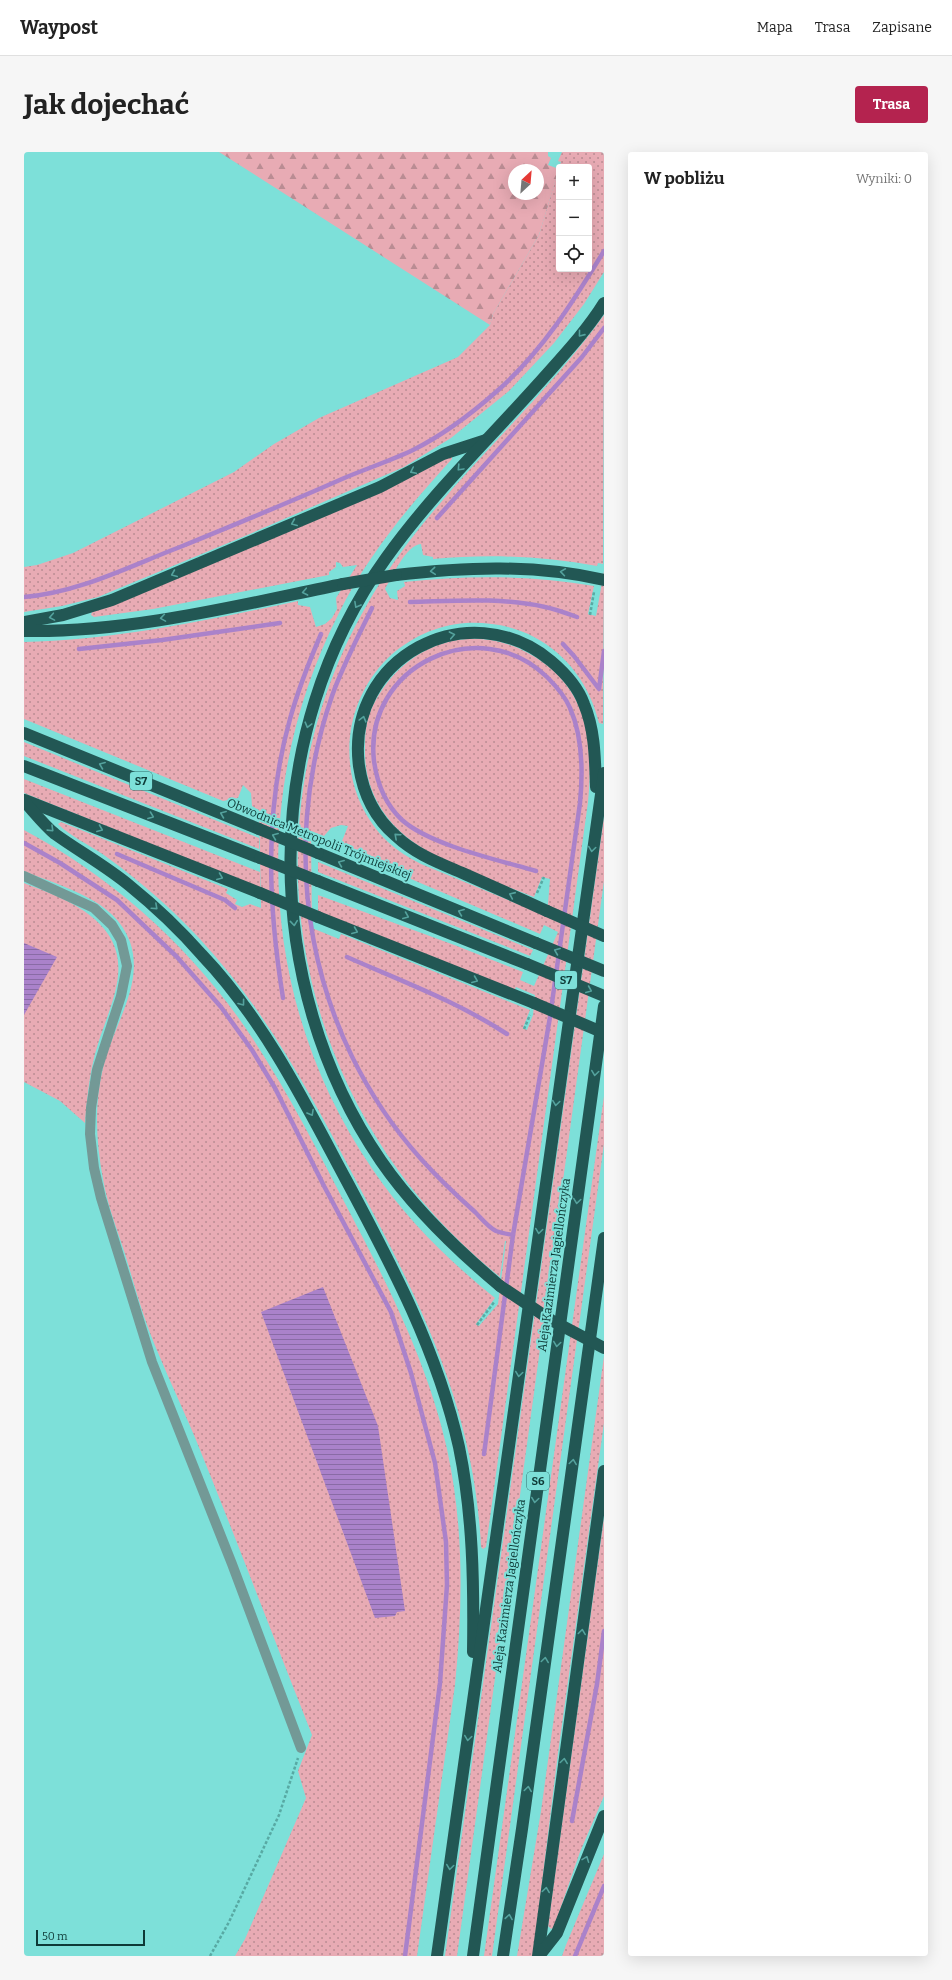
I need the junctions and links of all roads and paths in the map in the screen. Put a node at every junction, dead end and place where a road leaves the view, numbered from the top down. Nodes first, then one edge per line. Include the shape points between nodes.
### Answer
1 (604, 303) edge
2 (487, 439) junction
3 (603, 580) edge
4 (594, 592) dead end
5 (590, 615) dead end
6 (24, 622) edge
7 (24, 631) edge
8 (24, 733) edge
9 (24, 766) edge
10 (604, 773) edge
11 (24, 800) edge
12 (598, 810) junction
13 (24, 876) edge
14 (544, 877) dead end
15 (536, 895) dead end
16 (604, 936) edge
17 (604, 971) edge
18 (604, 996) edge
19 (604, 1006) edge
20 (533, 1008) junction
21 (524, 1029) dead end
22 (604, 1033) edge
23 (604, 1238) edge
24 (495, 1301) dead end
25 (477, 1324) dead end
26 (604, 1348) edge
27 (604, 1471) edge
28 (473, 1699) junction
29 (301, 1748) joint
30 (604, 1816) edge
31 (210, 1956) edge
32 (437, 1956) edge
33 (473, 1956) edge
34 (503, 1956) edge
35 (538, 1956) edge

1 -> 2 highway via 561,358
2 -> 6 highway via 443,454 380,487 112,600 63,615
2 -> 26 highway, bridge via 404,533 368,585 340,638 316,697 302,748 293,804 290,892 300,965 317,1031 339,1086 381,1161 414,1204 457,1250 500,1286 550,1320
3 -> 7 highway, bridge via 562,572 491,568 396,575 227,608 116,626 62,632
4 - 5 path
17 -> 8 highway, Obwodnica Metropolii Trójmiejskiej / S7, bridge
9 -> 18 highway, S7, bridge
10 - 12 highway
11 -> 20 highway, bridge via 318,916
11 -> 28 highway via 54,833 111,871 166,917 218,972 288,1072 383,1249 428,1346 445,1394 458,1446 468,1504 472,1548
16 -> 12 highway, bridge via 414,851 395,836 381,820 362,785 357,750 362,718 372,692 393,665 417,647 451,634 495,634 514,638 539,651 564,672 584,703 594,740
12 -> 28 highway
13 - 29 lane via 94,908 112,924 121,940 127,966 121,996 97,1070 92,1101 90,1134 94,1168 152,1362
14 - 15 path
19 -> 33 highway, Aleja Kazimierza Jagiellończyka / S6
20 - 21 path
20 - 22 highway, bridge
34 -> 23 highway
24 - 25 path
35 -> 27 highway
28 -> 32 highway
29 - 31 path via 279,1815 229,1922
35 -> 30 highway via 557,1933

